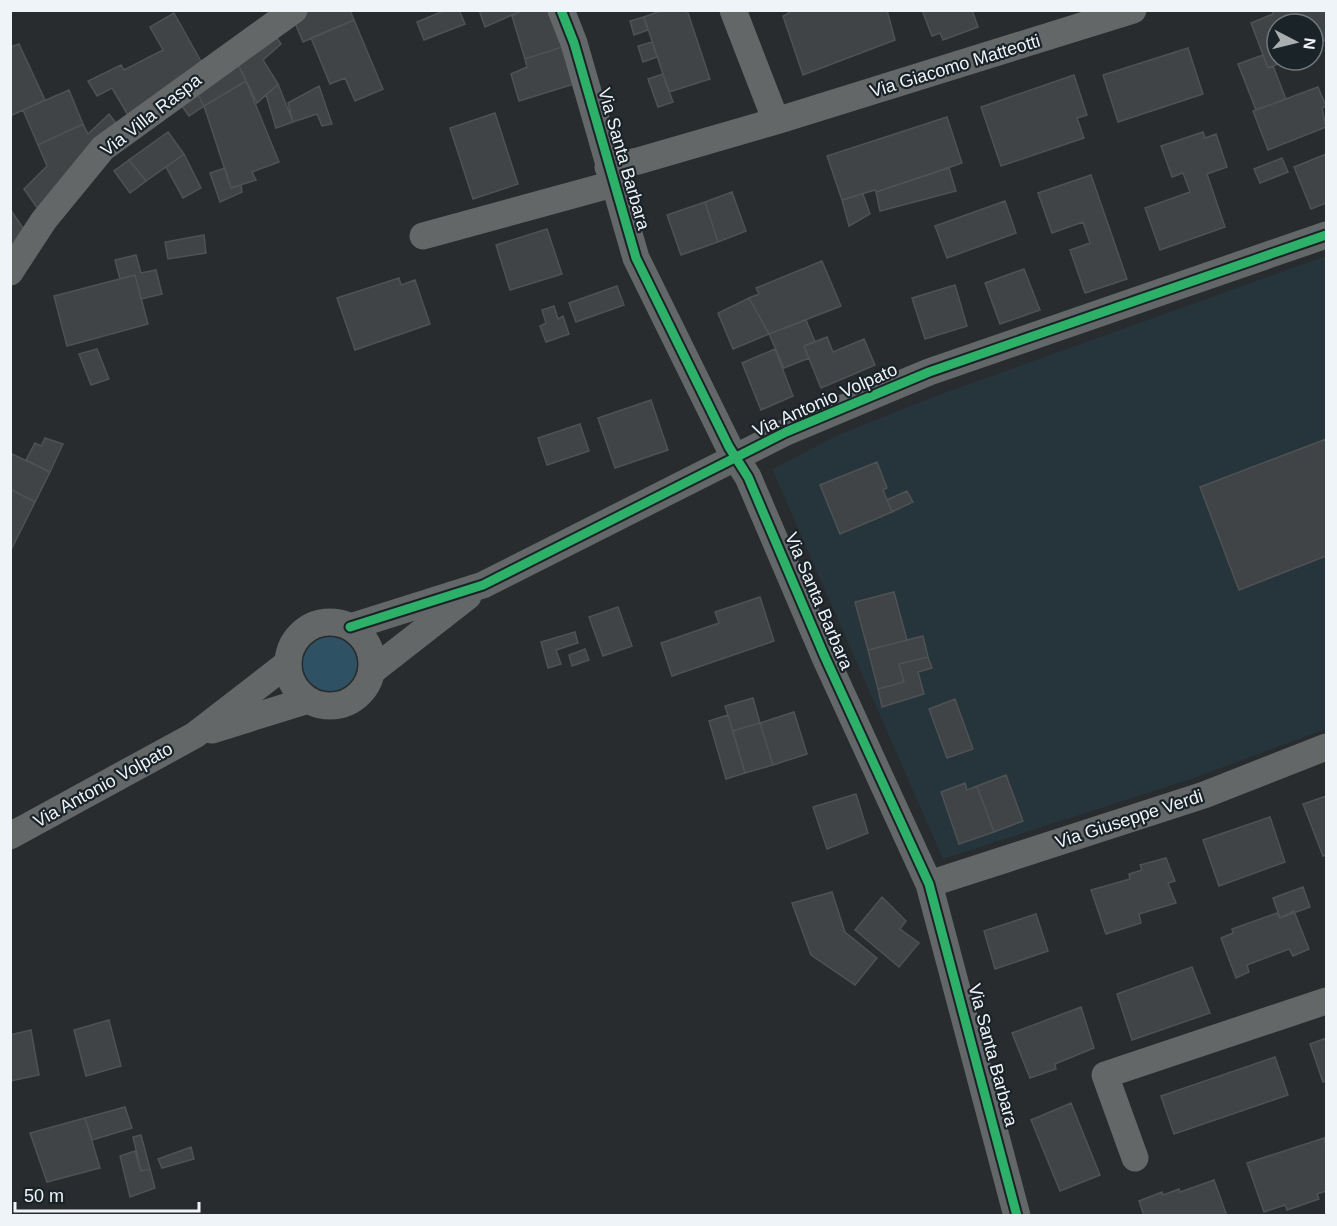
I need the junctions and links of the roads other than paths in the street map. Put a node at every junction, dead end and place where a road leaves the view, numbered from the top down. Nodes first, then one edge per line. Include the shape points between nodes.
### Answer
1 (294, 10) edge
2 (561, 10) edge
3 (733, 10) edge
4 (1133, 10) edge
5 (776, 121) junction
6 (611, 175) junction
7 (1326, 235) edge
8 (423, 236) dead end
9 (10, 272) edge
10 (736, 459) junction
11 (483, 585) junction
12 (350, 627) junction
13 (288, 663) junction
14 (372, 671) junction
15 (308, 700) junction
16 (195, 735) junction
17 (1326, 747) edge
18 (10, 836) edge
19 (929, 884) junction
20 (1326, 1001) edge
21 (1135, 1158) dead end
22 (1017, 1215) edge

1 - 9 street, Via Villa Raspa via 103,148 44,220
2 - 6 street, Via Santa Barbara
3 - 5 street
4 - 5 street, Via Giacomo Matteotti
5 - 6 street, Via Giacomo Matteotti via 638,161
6 - 8 street, Via Giacomo Matteotti
6 - 10 street, Via Santa Barbara via 636,258
7 - 10 street, Via Antonio Volpato via 929,372 786,432
10 - 11 street, Via Antonio Volpato
10 - 19 street, Via Santa Barbara via 748,477 824,656
11 - 12 street, Via Antonio Volpato
11 - 14 street, Via Antonio Volpato
12 - 13 street via 323,623 310,628 291,649
12 - 14 street via 368,645
13 - 15 street via 297,690
13 - 16 street, Via Antonio Volpato
14 - 15 street via 355,698 340,705 324,706
15 - 16 street, Via Antonio Volpato
16 - 18 street, Via Antonio Volpato
17 - 19 street, Via Giuseppe Verdi via 1204,795
19 - 22 street, Via Santa Barbara
20 - 21 street via 1105,1076

